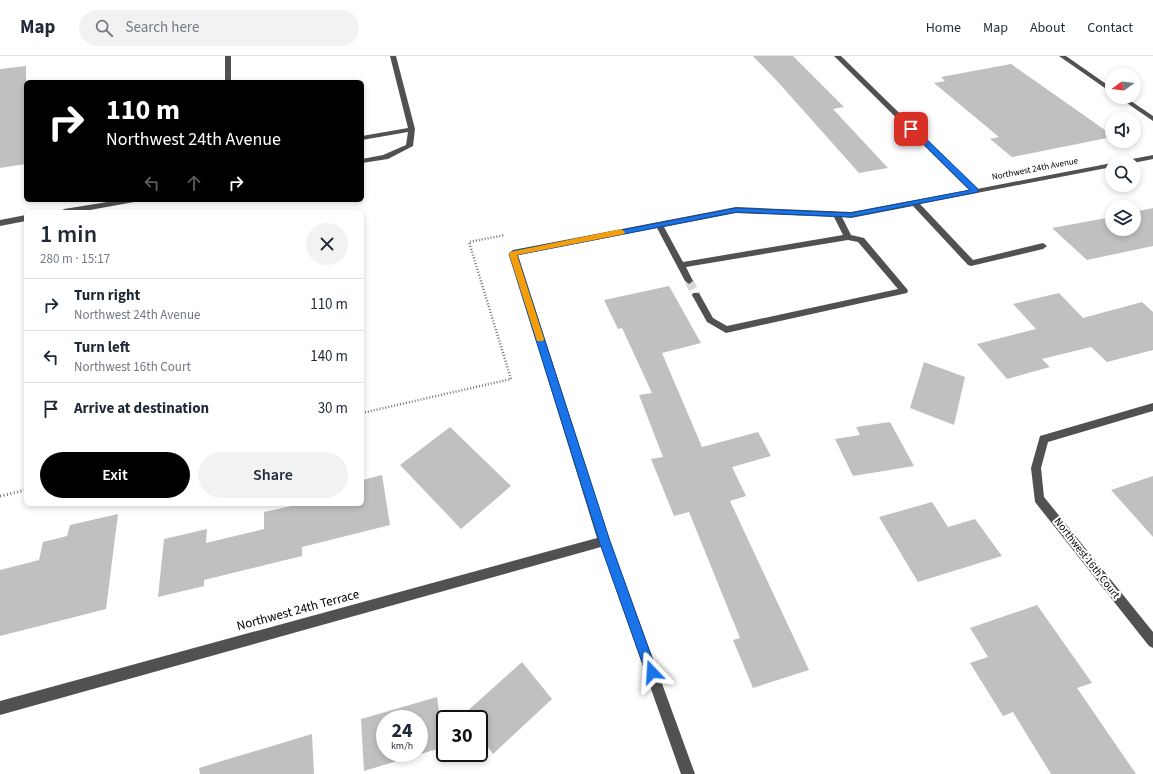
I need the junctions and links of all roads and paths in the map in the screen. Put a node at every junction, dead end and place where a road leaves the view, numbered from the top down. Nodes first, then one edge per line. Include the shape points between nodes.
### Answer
1 (228, 56) edge
2 (393, 56) edge
3 (837, 56) edge
4 (1062, 56) edge
5 (228, 80) edge
6 (1105, 86) edge
7 (1131, 104) edge
8 (1153, 119) edge
9 (412, 129) junction
10 (364, 138) edge
11 (1153, 157) edge
12 (1141, 159) edge
13 (364, 161) edge
14 (1105, 166) edge
15 (975, 191) junction
16 (122, 202) edge
17 (914, 203) junction
18 (76, 210) edge
19 (837, 215) junction
20 (24, 218) edge
21 (0, 223) edge
22 (659, 225) junction
23 (848, 237) junction
24 (1043, 246) dead end
25 (681, 265) junction
26 (689, 281) tunnel mouth
27 (696, 295) tunnel mouth
28 (1153, 406) edge
29 (24, 490) edge
30 (0, 496) edge
31 (604, 541) junction
32 (1153, 642) edge
33 (0, 708) edge
34 (688, 774) edge

1 - 5 street
2 - 9 street
3 - 15 street
4 - 6 street
7 - 8 street
9 - 10 street
9 - 13 street via 409,146 385,157
11 - 12 street
14 - 15 street, Northwest 24th Avenue
15 - 17 street, Northwest 24th Avenue
16 - 18 street
17 - 19 street, Northwest 24th Avenue via 851,215
17 - 24 street via 971,263
19 - 22 street, Northwest 24th Avenue via 736,210
19 - 23 street
20 - 21 street
22 - 25 street
22 - 31 street, Northwest 24th Avenue via 513,254
23 - 25 street
23 - 27 street via 861,240 904,291 726,330 710,320
25 - 26 street
28 - 32 street, Northwest 16th Court via 1044,439 1036,468 1039,499
29 - 30 path
31 - 33 street, Northwest 24th Terrace
31 - 34 street

